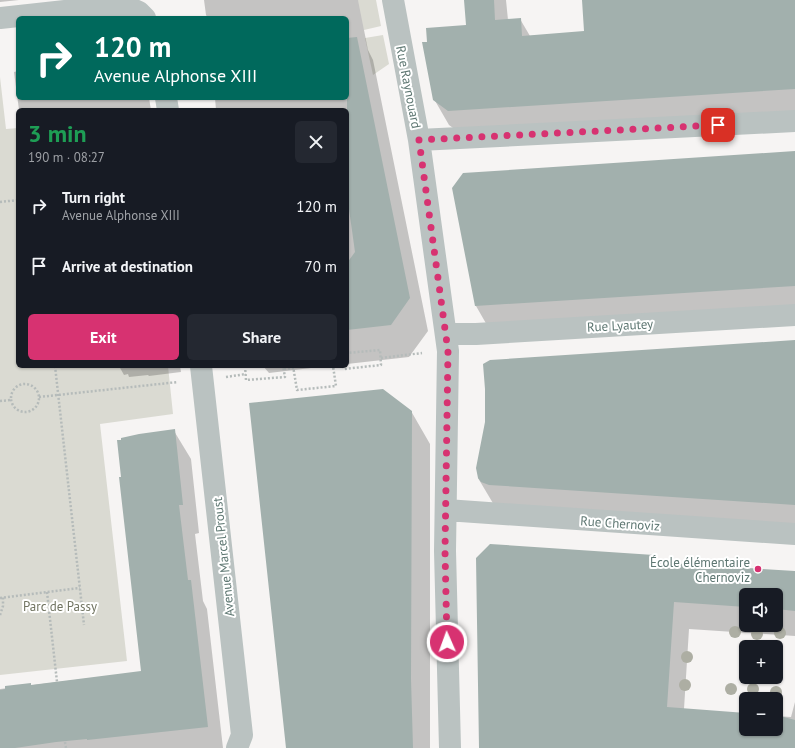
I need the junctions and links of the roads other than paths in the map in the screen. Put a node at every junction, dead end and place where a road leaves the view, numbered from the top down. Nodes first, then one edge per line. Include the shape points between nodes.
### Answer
1 (393, 0) edge
2 (137, 12) edge
3 (16, 16) edge
4 (18, 16) edge
5 (0, 18) edge
6 (795, 121) edge
7 (419, 140) junction
8 (795, 315) edge
9 (447, 342) junction
10 (201, 368) edge
11 (446, 510) junction
12 (795, 534) edge
13 (237, 748) edge
14 (450, 748) edge

1 - 7 street, Rue Raynouard
2 - 4 street via 92,8
3 - 5 street
6 - 7 street
7 - 9 street, Rue Raynouard
8 - 9 street, Rue Lyautey via 476,334
9 - 11 street, Rue Raynouard
10 - 13 street, Avenue Marcel Proust via 242,735
11 - 12 street, Rue Chernoviz
11 - 14 street, Rue Raynouard

